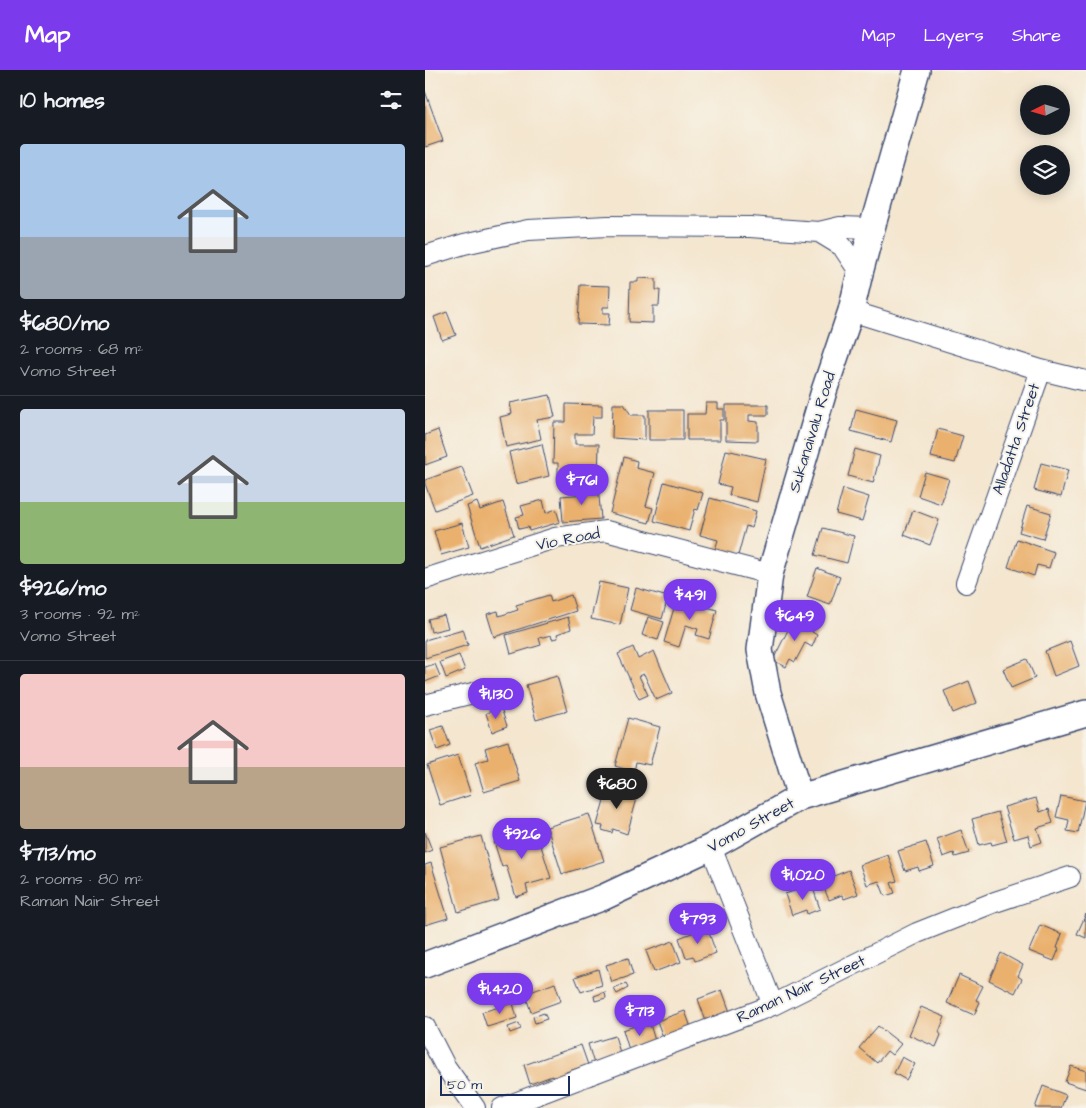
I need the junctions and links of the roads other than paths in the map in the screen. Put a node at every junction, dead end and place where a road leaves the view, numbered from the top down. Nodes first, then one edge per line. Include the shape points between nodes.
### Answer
1 (917, 70) edge
2 (872, 228) junction
3 (819, 232) junction
4 (425, 256) edge
5 (860, 273) junction
6 (851, 312) junction
7 (1041, 370) junction
8 (1086, 381) edge
9 (770, 574) junction
10 (425, 578) edge
11 (965, 583) dead end
12 (481, 691) dead end
13 (425, 705) edge
14 (1086, 713) edge
15 (800, 798) junction
16 (711, 848) junction
17 (1070, 877) dead end
18 (425, 965) edge
19 (773, 1005) junction
20 (425, 1027) edge
21 (475, 1108) edge
22 (502, 1108) edge

1 - 2 main road, Sukanaivalu Road
2 - 3 street via 840,227
2 - 5 main road, Sukanaivalu Road
3 - 4 street via 674,226 528,230
3 - 5 street via 842,246
5 - 6 main road, Sukanaivalu Road
6 - 7 street, Alladatta Street
6 - 9 main road, Sukanaivalu Road via 824,390
7 - 8 street
7 - 11 street, Alladatta Street
9 - 10 street, Vio Road via 606,531 555,538
9 - 15 main road, Sukanaivalu Road via 760,650 768,693
12 - 13 street
14 - 15 main road, Vomo Street
15 - 16 main road, Vomo Street
16 - 18 main road, Vomo Street via 604,896
16 - 19 street
17 - 19 street, Raman Nair Street via 917,933
19 - 22 street, Raman Nair Street
20 - 21 street via 445,1066

